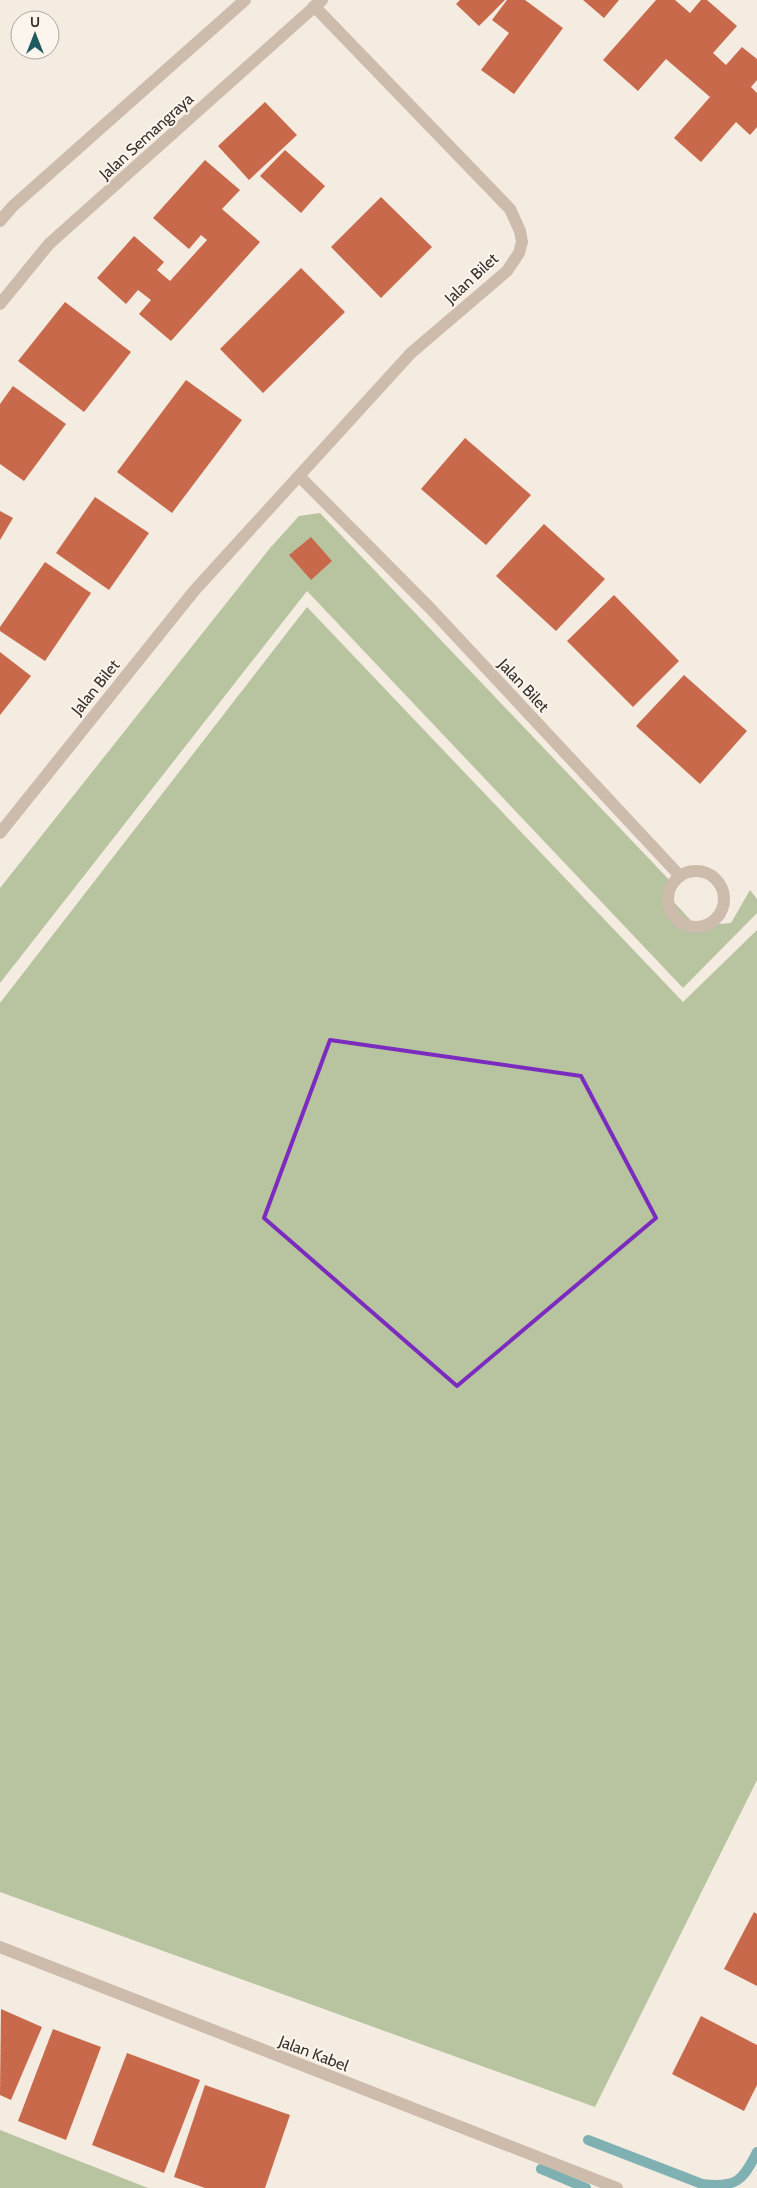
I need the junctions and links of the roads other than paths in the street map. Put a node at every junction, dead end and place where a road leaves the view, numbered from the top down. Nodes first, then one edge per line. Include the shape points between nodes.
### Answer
1 (245, 0) edge
2 (318, 3) edge
3 (0, 221) edge
4 (0, 304) edge
5 (300, 477) junction
6 (0, 832) edge
7 (680, 876) junction
8 (0, 1947) edge
9 (617, 2188) edge

1 - 3 street via 12,206
2 - 4 street, Jalan Semangraya via 49,244
2 - 5 street, Jalan Bilet via 510,209 522,242 507,271 411,354
5 - 6 street, Jalan Bilet via 194,590
5 - 7 street, Jalan Bilet via 430,608
7 - 7 street via 668,896 669,908 675,918 695,928 717,919 723,909 724,897 714,877 703,872
8 - 9 street, Jalan Kabel

